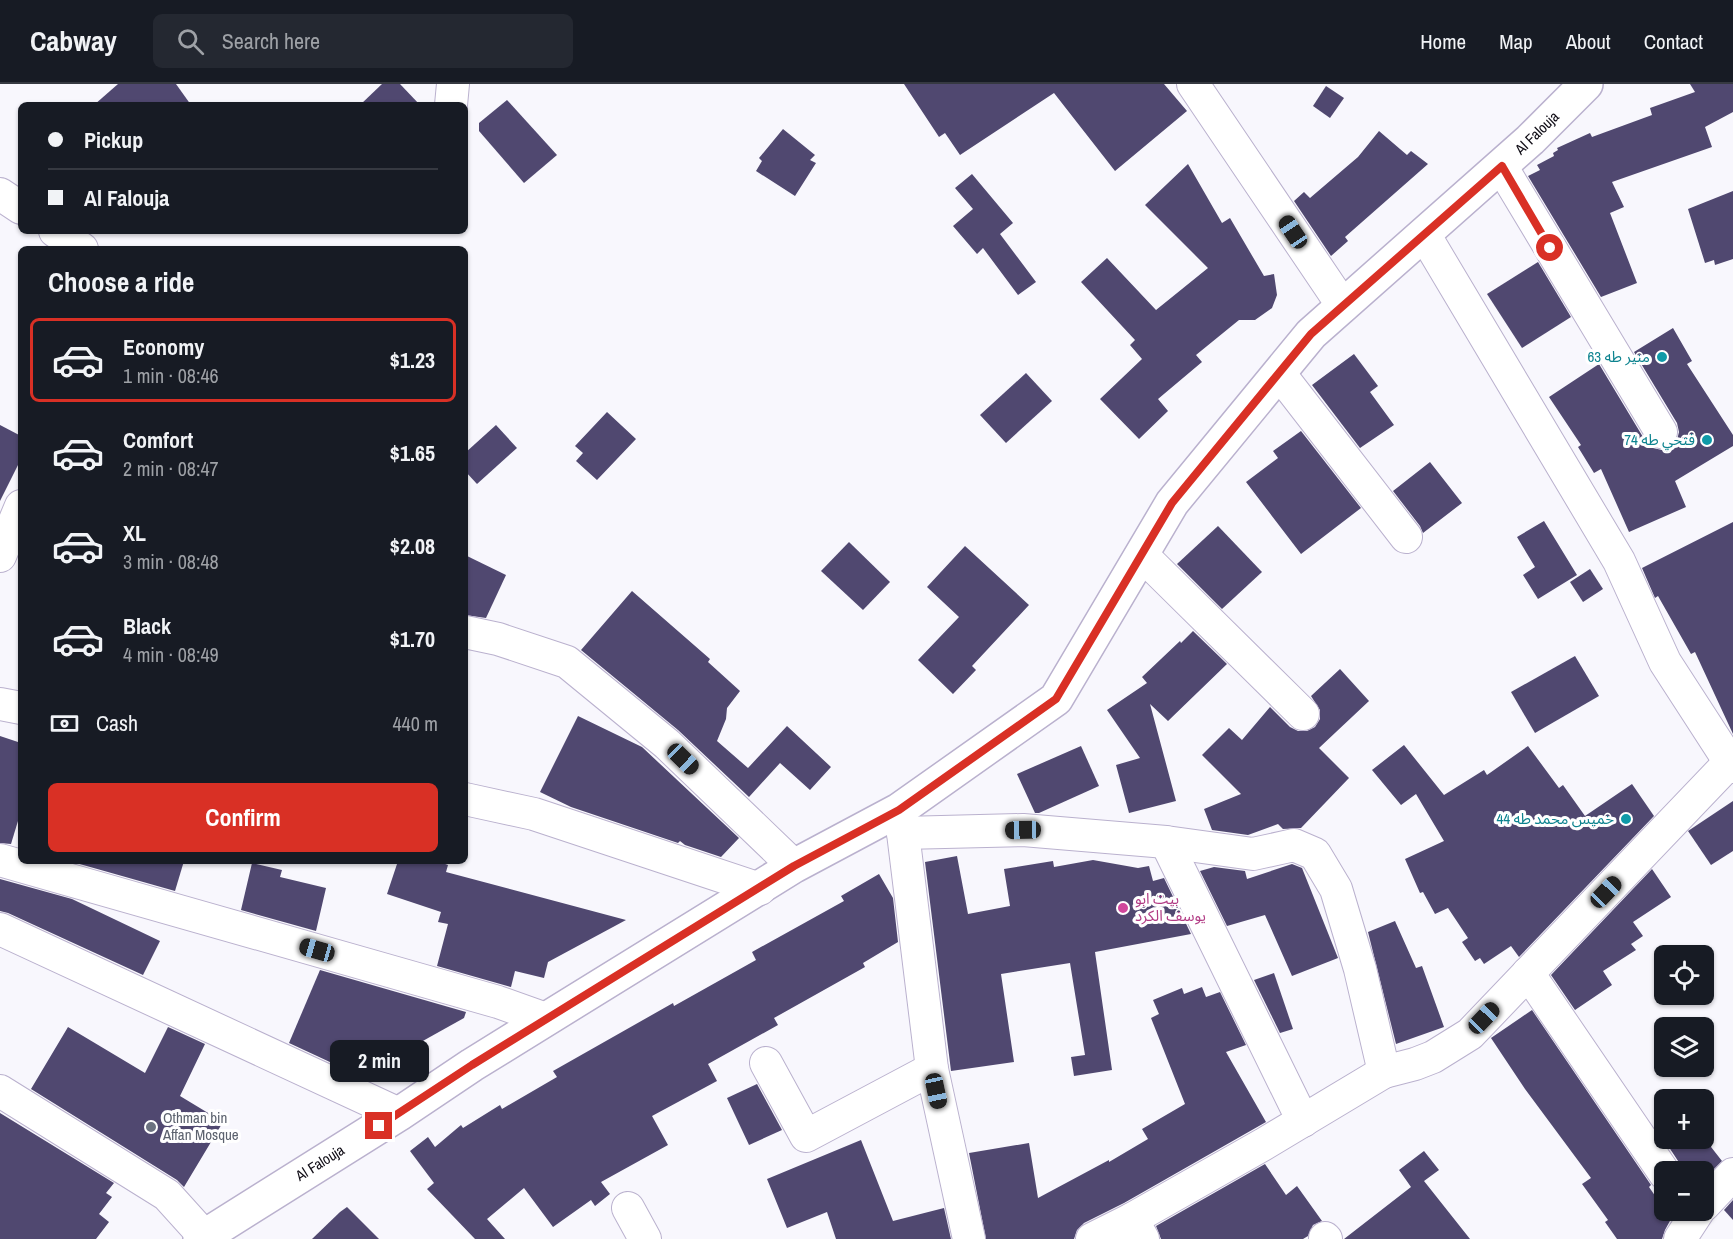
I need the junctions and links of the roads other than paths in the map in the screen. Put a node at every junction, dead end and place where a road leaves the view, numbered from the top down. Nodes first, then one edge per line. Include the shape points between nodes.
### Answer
1 (453, 84) edge
2 (1193, 84) edge
3 (1586, 84) edge
4 (451, 102) edge
5 (1502, 166) junction
6 (0, 194) edge
7 (18, 206) edge
8 (60, 234) edge
9 (1424, 234) junction
10 (78, 246) edge
11 (1343, 306) junction
12 (1279, 373) junction
13 (1661, 432) dead end
14 (18, 513) edge
15 (1406, 537) dead end
16 (1142, 555) junction
17 (0, 556) edge
18 (468, 633) edge
19 (0, 704) edge
20 (18, 707) edge
21 (1303, 714) dead end
22 (1731, 764) edge
23 (468, 800) edge
24 (901, 822) junction
25 (1166, 842) junction
26 (0, 860) edge
27 (794, 866) junction
28 (760, 889) junction
29 (0, 929) edge
30 (1528, 973) junction
31 (546, 1019) junction
32 (766, 1063) dead end
33 (932, 1069) junction
34 (1384, 1072) junction
35 (0, 1090) edge
36 (399, 1114) junction
37 (1303, 1121) junction
38 (1656, 1161) edge
39 (1733, 1174) edge
40 (1714, 1194) edge
41 (628, 1208) dead end
42 (1138, 1229) edge
43 (202, 1238) edge
44 (645, 1239) edge
45 (969, 1239) edge
46 (1092, 1239) edge

1 - 4 street
2 - 11 street
3 - 5 main road, Al Falouja
5 - 9 main road, Al Falouja
5 - 13 street
6 - 7 street
8 - 10 street
9 - 11 main road, Al Falouja
9 - 22 street via 1619,561 1665,662
11 - 12 main road, Al Falouja via 1311,334
12 - 15 street
12 - 16 main road, Al Falouja via 1172,503
14 - 17 street
16 - 21 street
16 - 24 main road, Al Falouja via 1056,699
18 - 27 street via 567,662 667,744
19 - 20 street
22 - 30 street
23 - 28 street via 534,814
24 - 25 street
24 - 27 main road, Al Falouja
24 - 33 street
25 - 34 street via 1253,854 1294,845 1315,854 1336,889
25 - 37 street
26 - 31 street
27 - 28 main road, Al Falouja
28 - 31 main road, Al Falouja
29 - 36 street
30 - 34 street via 1470,1034 1433,1057
30 - 38 street
31 - 36 main road, Al Falouja
32 - 33 street via 806,1136
33 - 45 street
34 - 37 street
35 - 43 street via 167,1195
36 - 43 main road, Al Falouja
37 - 42 street
39 - 40 street
41 - 44 street
42 - 46 street

